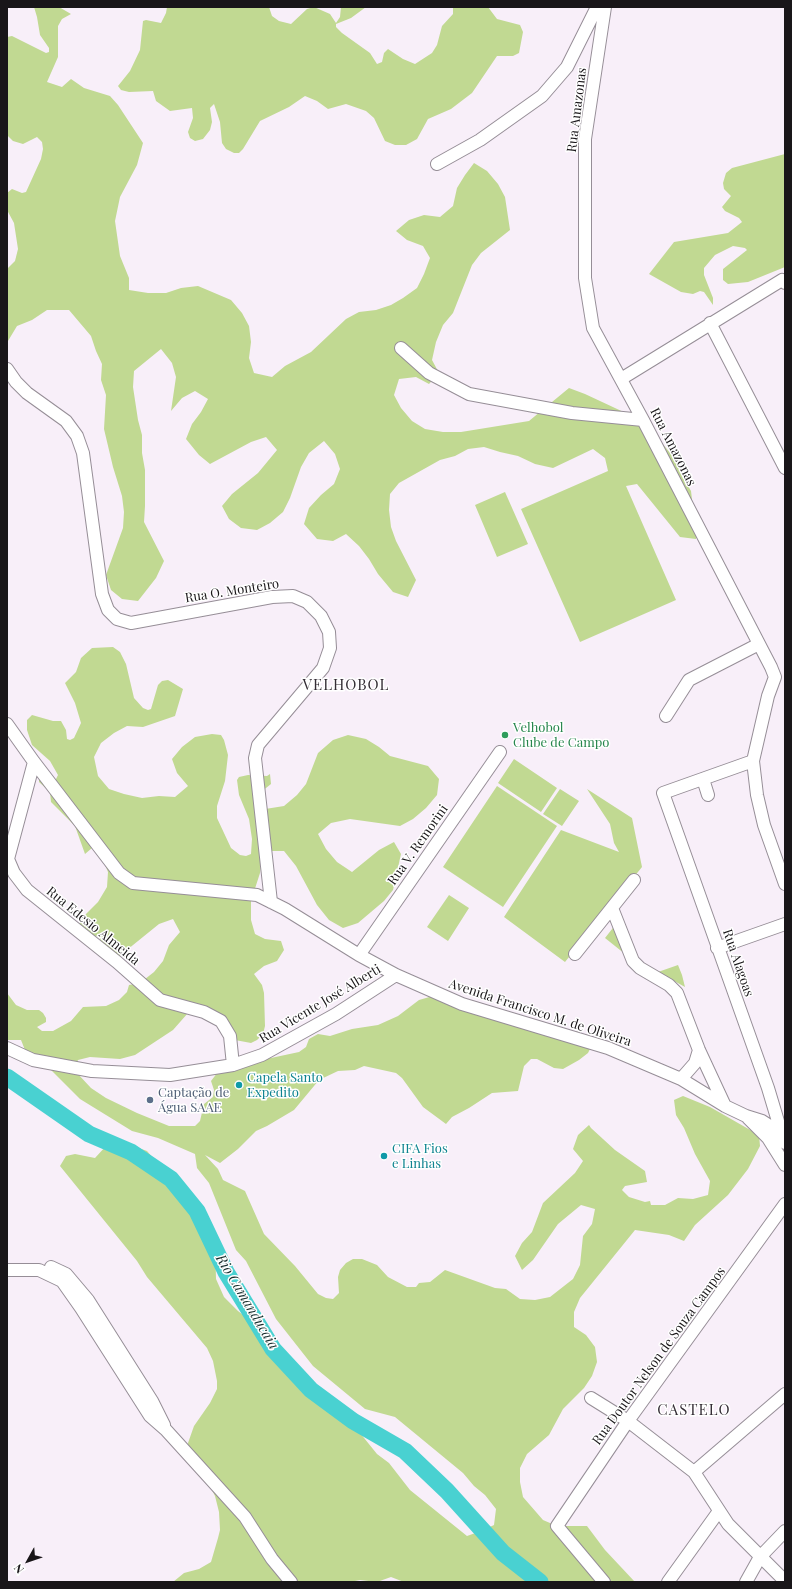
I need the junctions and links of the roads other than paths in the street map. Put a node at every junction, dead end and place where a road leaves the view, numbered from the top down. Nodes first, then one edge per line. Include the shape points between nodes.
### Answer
1 (597, 7) edge
2 (605, 7) edge
3 (437, 164) dead end
4 (784, 281) edge
5 (710, 323) junction
6 (401, 348) dead end
7 (7, 368) edge
8 (621, 378) junction
9 (643, 420) junction
10 (785, 468) edge
11 (759, 644) junction
12 (780, 678) edge
13 (666, 716) dead end
14 (7, 724) edge
15 (500, 752) dead end
16 (753, 761) junction
17 (34, 762) junction
18 (703, 779) junction
19 (708, 795) dead end
20 (634, 880) dead end
21 (785, 884) edge
22 (271, 902) junction
23 (612, 908) junction
24 (785, 924) edge
25 (718, 948) junction
26 (575, 954) dead end
27 (358, 955) junction
28 (396, 975) junction
29 (7, 1048) edge
30 (699, 1050) junction
31 (233, 1065) junction
32 (681, 1079) junction
33 (725, 1106) junction
34 (780, 1146) edge
35 (785, 1165) edge
36 (785, 1204) edge
37 (7, 1264) edge
38 (7, 1270) edge
39 (785, 1394) edge
40 (591, 1398) dead end
41 (628, 1421) junction
42 (166, 1430) junction
43 (694, 1472) junction
44 (720, 1511) junction
45 (785, 1531) edge
46 (760, 1556) junction
47 (785, 1581) edge
48 (291, 1582) edge
49 (604, 1582) edge
50 (668, 1582) edge
51 (746, 1582) edge

1 - 3 street via 567,68 542,96 480,140
2 - 8 street, Rua Amazonas via 585,139 585,278 593,328
4 - 5 street
5 - 8 street
5 - 10 street
6 - 9 street via 428,373 469,394 572,412
7 - 22 street, Rua O. Monteiro via 22,388 66,421 77,436 83,453 102,594 108,610 117,619 131,623 272,597 293,596 307,602 321,616 329,632 330,648 323,668 258,745 255,758
8 - 9 street, Rua Amazonas
9 - 11 street, Rua Amazonas
11 - 12 street, Rua Amazonas
11 - 13 street via 689,680
12 - 16 street, Rua Amazonas via 768,696
14 - 17 street, Avenida Francisco M. de Oliveira
15 - 27 street, Rua V. Remorini
16 - 18 street
16 - 21 street, Rua Amazonas via 764,825
17 - 22 street, Avenida Francisco M. de Oliveira via 119,873 133,883 257,895
17 - 31 street, Rua Edesio Almeida via 8,859 14,873 27,890 160,1000 204,1012 220,1021 230,1036
18 - 19 street
18 - 25 street, Rua Alagoas via 663,793
20 - 23 street
22 - 27 street, Avenida Francisco M. de Oliveira
23 - 26 street
23 - 30 street via 633,961 677,993
24 - 25 street
25 - 34 street, Rua Alagoas via 768,1088
27 - 28 street, Avenida Francisco M. de Oliveira
28 - 31 street, Rua Vicente José Alberti via 336,1014 262,1055
28 - 32 street, Avenida Francisco M. de Oliveira via 462,1004 608,1048
29 - 31 street, Rua Vicente José Alberti via 33,1060 92,1071 170,1075
30 - 32 street via 695,1063
30 - 33 street
32 - 33 street, Avenida Francisco M. de Oliveira
33 - 34 street, Avenida Francisco M. de Oliveira via 773,1128
34 - 35 street, Avenida Francisco M. de Oliveira
36 - 41 street, Rua Doutor Nelson de Souza Campos
37 - 42 street via 40,1262 66,1274 93,1307 152,1401
38 - 42 street via 39,1270 62,1281 150,1416
39 - 43 street
40 - 41 street
41 - 43 street
41 - 49 street, Rua Doutor Nelson de Souza Campos via 557,1526
42 - 48 street via 245,1517 272,1559
43 - 44 street
44 - 46 street via 728,1524
44 - 50 street
45 - 46 street
46 - 47 street
46 - 51 street

